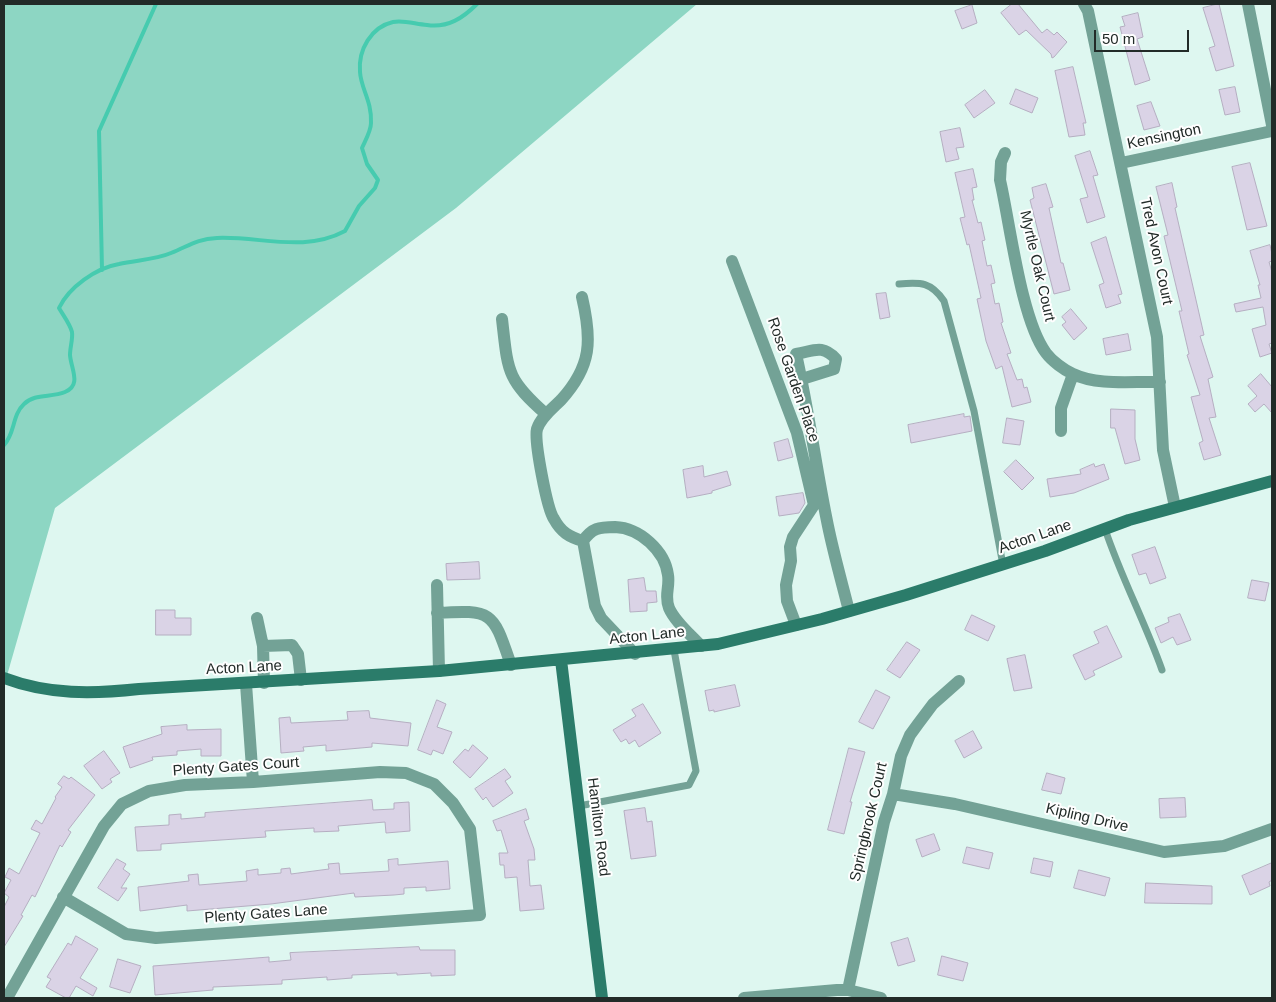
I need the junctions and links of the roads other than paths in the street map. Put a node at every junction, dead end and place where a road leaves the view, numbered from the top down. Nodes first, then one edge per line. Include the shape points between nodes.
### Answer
1 (1084, 4) edge
2 (1248, 4) edge
3 (1272, 125) edge
4 (1272, 131) edge
5 (1005, 153) dead end
6 (1121, 163) junction
7 (732, 261) dead end
8 (899, 284) dead end
9 (582, 298) dead end
10 (502, 319) dead end
11 (1073, 374) junction
12 (802, 378) dead end
13 (1160, 382) junction
14 (546, 414) junction
15 (1061, 432) dead end
16 (1272, 481) edge
17 (1175, 507) junction
18 (1104, 529) junction
19 (583, 542) junction
20 (1003, 565) junction
21 (437, 585) dead end
22 (849, 611) junction
23 (437, 613) junction
24 (257, 618) dead end
25 (796, 626) junction
26 (263, 646) junction
27 (701, 646) junction
28 (674, 650) junction
29 (635, 654) junction
30 (561, 660) junction
31 (511, 665) junction
32 (1162, 670) dead end
33 (439, 671) junction
34 (4, 678) edge
35 (301, 680) junction
36 (959, 681) dead end
37 (264, 683) junction
38 (246, 684) junction
39 (253, 782) junction
40 (893, 794) junction
41 (578, 806) junction
42 (1272, 829) edge
43 (63, 897) junction
44 (480, 916) joint
45 (848, 990) junction
46 (7, 998) edge
47 (602, 998) edge
48 (744, 998) edge
49 (881, 998) edge

1 - 6 street, Tred Avon Court
2 - 3 street
4 - 6 street, Kensington
5 - 11 street, Myrtle Oak Court via 1000,180 1030,317 1046,353
6 - 13 street, Tred Avon Court via 1157,337
7 - 25 street, Rose Garden Place via 798,433 814,505 790,547 792,561 786,586
8 - 20 lane via 922,282 938,292 944,301 974,411
9 - 14 street via 588,319 588,352 577,381
10 - 14 street via 512,379
11 - 13 street, Myrtle Oak Court via 1094,380
11 - 15 street via 1061,408
12 - 22 street via 828,526
13 - 17 street, Tred Avon Court via 1163,450
14 - 19 street via 537,429 537,450 552,518 564,534
16 - 17 street, Acton Lane
17 - 18 street, Acton Lane
18 - 20 street, Acton Lane
18 - 32 lane
19 - 27 street via 590,531 599,527 621,528 643,537 659,554 668,573 665,596 670,610
19 - 29 street via 595,606 601,618
20 - 22 street, Acton Lane
21 - 23 street
22 - 25 street, Acton Lane
23 - 31 street via 469,611 488,616 497,626
23 - 33 street
24 - 26 street
25 - 27 street, Acton Lane via 752,638
26 - 35 street via 292,645 298,654
26 - 37 street
27 - 28 street, Acton Lane
28 - 29 street, Acton Lane
28 - 41 lane via 696,771 689,785
29 - 30 street, Acton Lane
30 - 31 street, Acton Lane
30 - 41 street, Hamilton Road
31 - 33 street, Acton Lane
33 - 35 street, Acton Lane
34 - 38 street, Acton Lane via 34,688 94,694
35 - 37 street, Acton Lane
36 - 40 street, Springbrook Court via 933,704 910,735 901,756
37 - 38 street, Acton Lane
38 - 39 street
39 - 43 street, Plenty Gates Court via 186,785 149,791 122,804 104,826
39 - 44 street, Plenty Gates Court via 380,772 406,773 434,784 453,803 470,829
40 - 42 street, Kipling Drive via 955,804 1164,852 1224,846
40 - 45 street, Springbrook Court via 884,822
41 - 47 street, Hamilton Road
43 - 44 street, Plenty Gates Lane via 126,934 156,938
43 - 46 street, Plenty Gates Court
45 - 48 street
45 - 49 street

